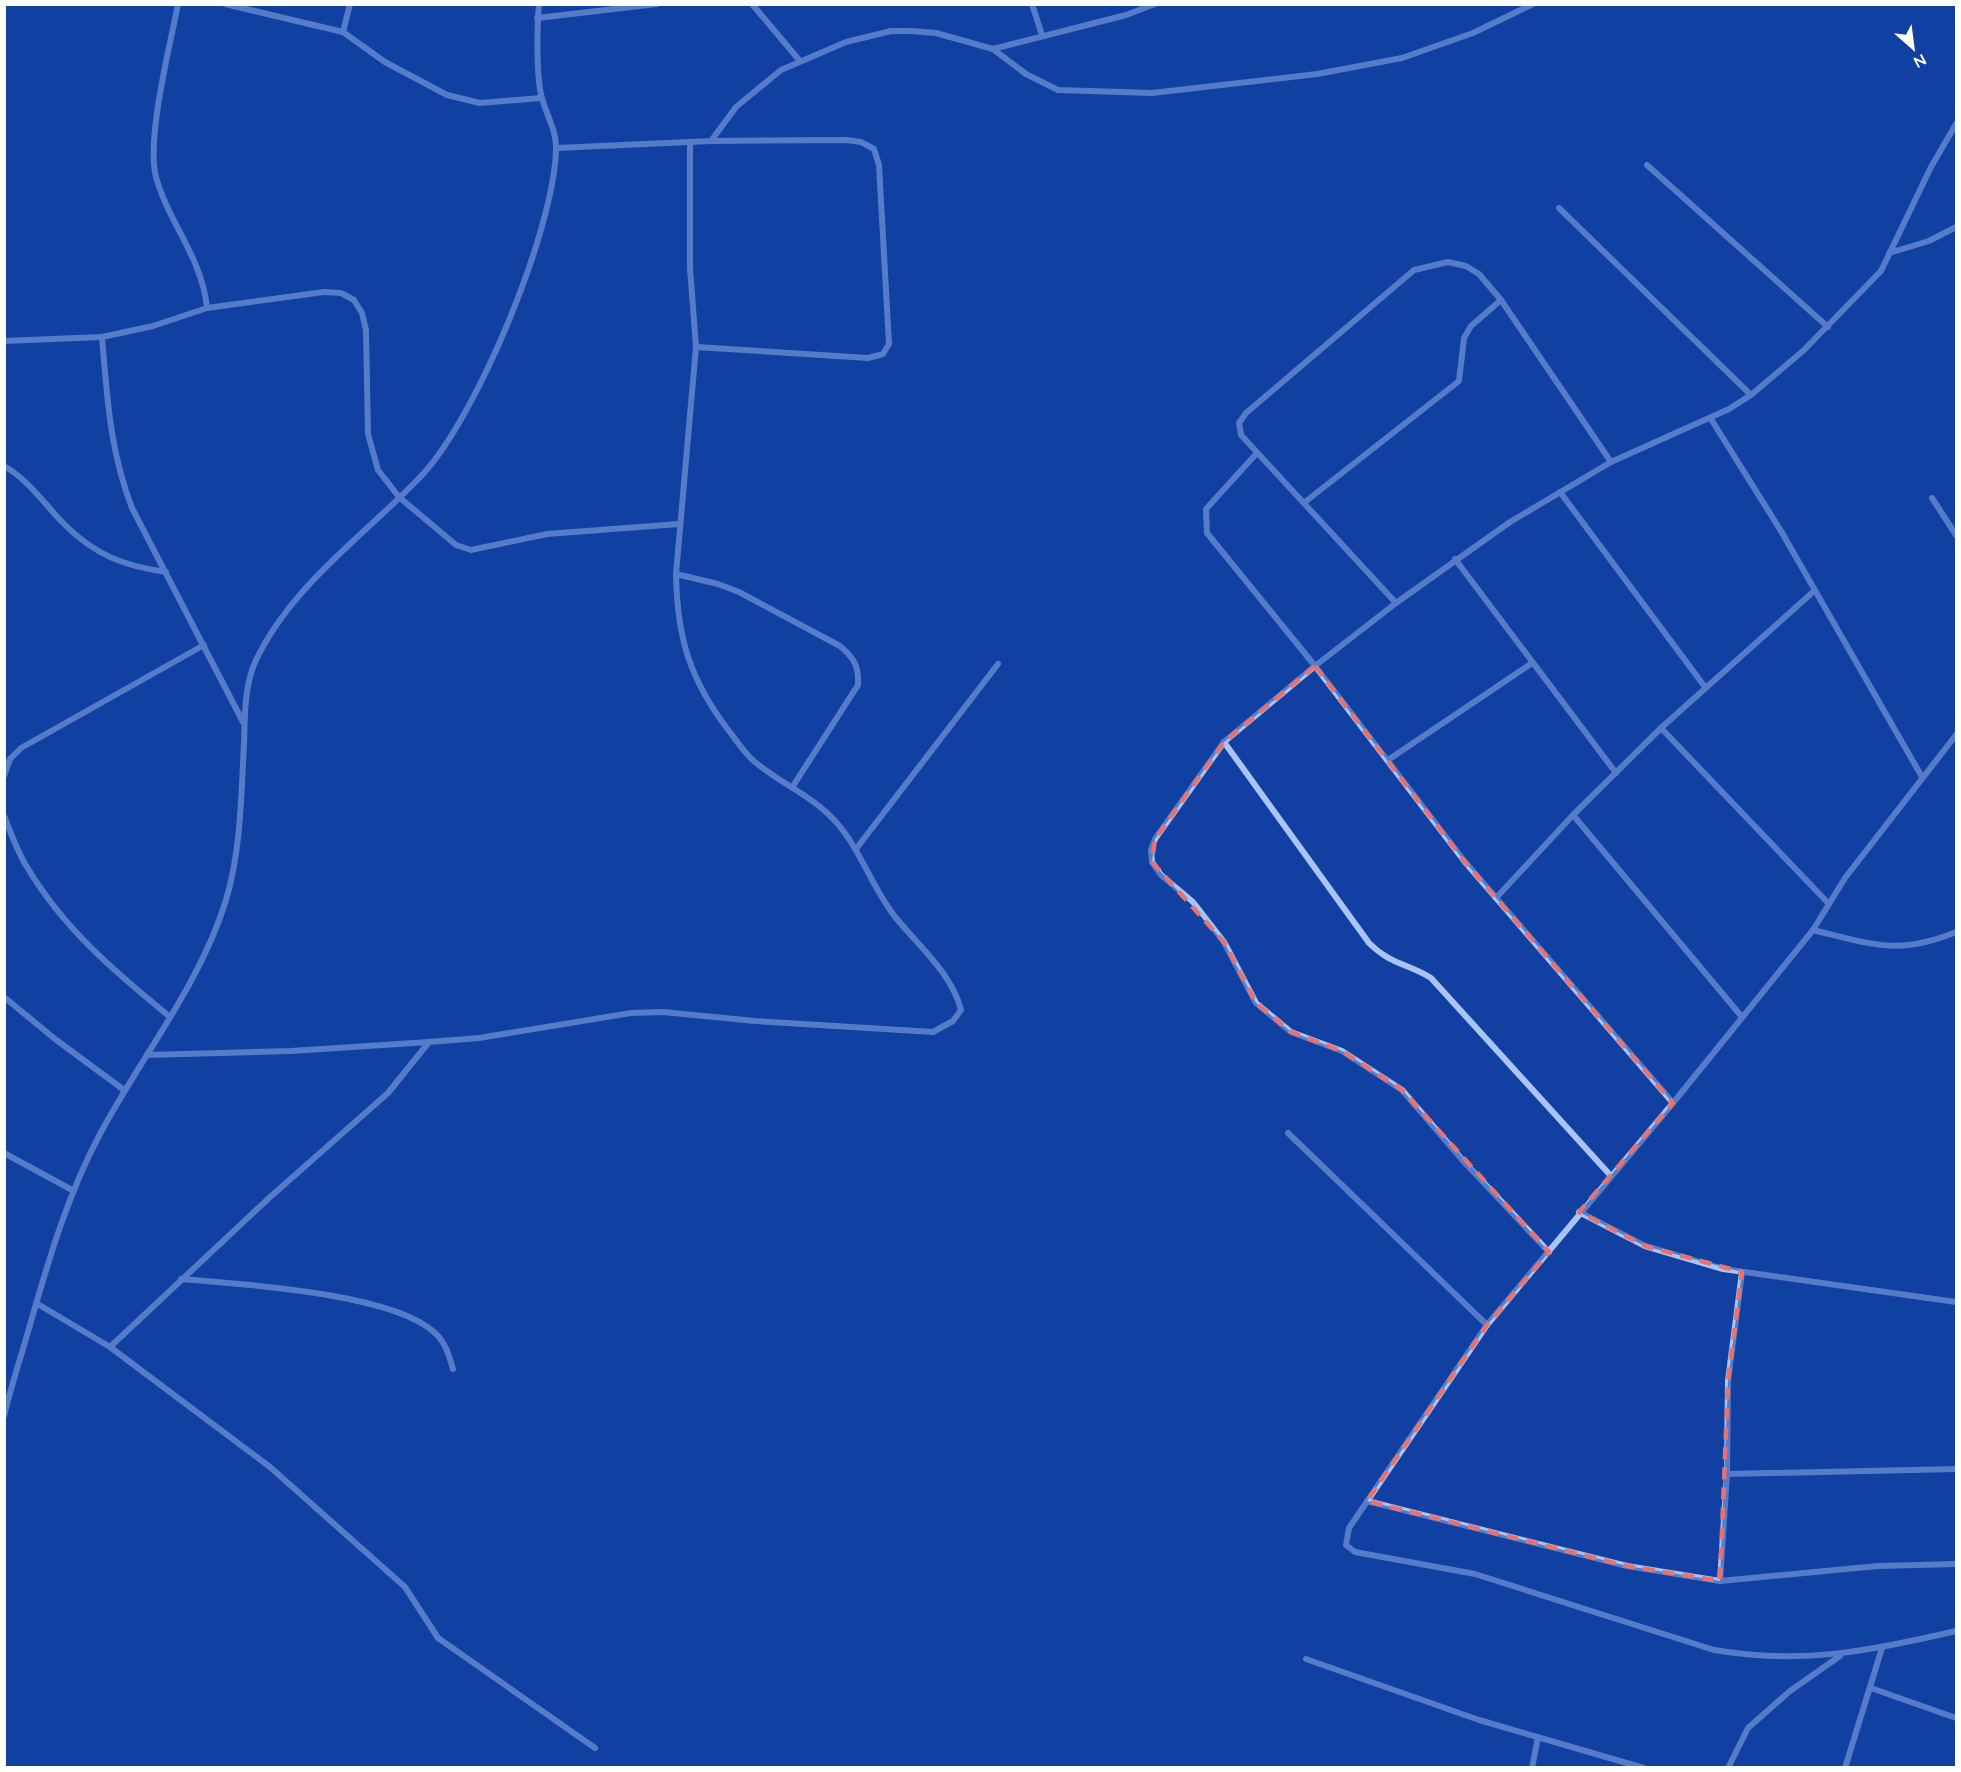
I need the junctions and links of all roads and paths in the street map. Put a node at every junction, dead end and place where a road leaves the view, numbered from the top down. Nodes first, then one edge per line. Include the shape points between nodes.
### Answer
1 (178, 4) edge
2 (225, 4) edge
3 (350, 4) edge
4 (539, 4) edge
5 (657, 4) edge
6 (752, 4) edge
7 (1032, 4) edge
8 (1155, 4) edge
9 (1533, 4) edge
10 (537, 18) junction
11 (344, 32) junction
12 (1042, 35) junction
13 (993, 49) junction
14 (800, 61) junction
15 (542, 98) junction
16 (1956, 124) edge
17 (711, 141) junction
18 (690, 144) junction
19 (556, 147) junction
20 (1647, 165) dead end
21 (1559, 208) dead end
22 (1956, 227) edge
23 (1889, 253) junction
24 (1501, 300) junction
25 (207, 308) junction
26 (1828, 327) junction
27 (102, 337) junction
28 (4, 341) edge
29 (696, 347) junction
30 (1751, 395) junction
31 (1712, 419) junction
32 (1257, 453) junction
33 (1611, 462) junction
34 (4, 466) edge
35 (1560, 492) junction
36 (399, 497) junction
37 (1932, 498) dead end
38 (1305, 502) junction
39 (679, 524) junction
40 (1956, 535) edge
41 (1455, 559) junction
42 (166, 572) junction
43 (676, 574) junction
44 (1814, 591) junction
45 (1396, 603) junction
46 (204, 645) junction
47 (1532, 663) junction
48 (998, 664) dead end
49 (1315, 666) junction
50 (1705, 687) junction
51 (245, 724) junction
52 (1661, 728) junction
53 (1956, 735) edge
54 (1224, 742) junction
55 (1388, 760) junction
56 (1616, 773) junction
57 (4, 777) edge
58 (1922, 777) junction
59 (793, 786) junction
60 (1573, 815) junction
61 (4, 816) edge
62 (856, 849) junction
63 (1496, 898) junction
64 (1829, 904) junction
65 (1813, 930) junction
66 (1956, 932) edge
67 (4, 996) edge
68 (169, 1016) junction
69 (1742, 1017) junction
70 (429, 1042) junction
71 (147, 1055) junction
72 (124, 1090) junction
73 (1674, 1103) junction
74 (1288, 1132) dead end
75 (4, 1153) edge
76 (1611, 1176) junction
77 (74, 1191) junction
78 (1579, 1212) junction
79 (1549, 1252) junction
80 (1742, 1272) junction
81 (182, 1279) junction
82 (1956, 1302) edge
83 (36, 1303) junction
84 (1487, 1325) junction
85 (110, 1347) junction
86 (453, 1369) dead end
87 (4, 1416) edge
88 (1956, 1469) edge
89 (1726, 1474) junction
90 (1367, 1501) junction
91 (1956, 1564) edge
92 (1720, 1581) junction
93 (1956, 1631) edge
94 (1882, 1648) junction
95 (1840, 1655) junction
96 (1306, 1659) dead end
97 (1871, 1688) junction
98 (1956, 1718) edge
99 (1538, 1737) junction
100 (596, 1748) dead end
101 (1532, 1767) edge
102 (1644, 1767) edge
103 (1728, 1767) edge
104 (1845, 1767) edge

1 - 25 street via 153,150 164,201 197,263
2 - 11 street
3 - 11 street
4 - 10 street
5 - 10 street
6 - 14 street
7 - 12 street
8 - 12 street
9 - 13 street via 1473,33 1402,58 1317,74 1152,93 1058,90 1026,74
10 - 15 street
11 - 15 street via 408,75 447,94 480,103
12 - 13 street
13 - 14 street via 936,33 891,31 846,42
14 - 17 street via 781,70 736,107
15 - 19 street via 551,118
16 - 23 street
17 - 18 street
17 - 29 street via 846,140 874,149 879,165 889,344 883,354 868,358
18 - 19 street
18 - 29 street via 690,268
19 - 36 street via 546,207 520,289 481,382 426,471
20 - 26 street
21 - 30 street
22 - 23 street via 1929,241
23 - 26 street via 1881,271
24 - 32 street via 1479,274 1466,266 1448,262 1414,270 1246,413 1239,423 1241,435
24 - 33 street
24 - 38 street via 1471,326 1464,338 1459,381
25 - 27 street
25 - 36 street via 324,292 341,293 354,300 366,330 368,435 372,454 378,470
26 - 30 street
27 - 28 street
27 - 42 street via 111,440 121,478 132,508
29 - 39 street
30 - 31 street
31 - 33 street
31 - 44 street
32 - 38 street
32 - 49 street via 1206,509 1207,533
33 - 35 street
34 - 42 street via 86,543 131,567
35 - 41 street
35 - 50 street
36 - 39 street via 456,545 471,550 547,534
36 - 51 street via 283,616 253,665
37 - 40 street
38 - 45 street
39 - 43 street
41 - 45 street
41 - 47 street
42 - 46 street
43 - 59 street via 681,637 703,695 754,762
43 - 59 street via 740,592 840,646 859,669 858,685
44 - 50 street
44 - 58 street
45 - 49 street
46 - 51 street
46 - 57 street via 21,748 10,759
47 - 55 street
47 - 56 street
48 - 62 street
49 - 54 street
49 - 55 street
50 - 52 street
51 - 68 street via 239,823 227,898 208,948
52 - 56 street
52 - 64 street
53 - 58 street
54 - 76 street via 1369,943 1392,962 1431,978
54 - 79 street via 1155,839 1152,862 1193,902 1224,942 1256,1003 1291,1032 1342,1051 1402,1090
55 - 63 street
56 - 60 street
58 - 64 street
59 - 62 street via 836,821
60 - 63 street
60 - 69 street
61 - 68 street via 27,867 73,930 104,962
62 - 70 street via 877,893 947,977 958,996 962,1010 953,1021 933,1032 642,1012 479,1038
63 - 73 street
64 - 65 street
65 - 66 street via 1896,947 1919,946
65 - 69 street
67 - 72 street via 55,1040
68 - 71 street
69 - 73 street
70 - 71 street
70 - 81 street via 388,1093
71 - 72 street
72 - 77 street
73 - 76 street
74 - 84 street
75 - 77 street
76 - 78 street
77 - 83 street
78 - 79 street
78 - 80 street via 1645,1246
79 - 84 street
80 - 82 street
80 - 89 street via 1728,1381
81 - 85 street
81 - 86 street via 359,1300 395,1310 437,1334
83 - 85 street
83 - 87 street
84 - 90 street
85 - 100 street via 316,1506 405,1587 438,1638
88 - 89 street
89 - 92 street
90 - 92 street via 1627,1566
90 - 95 street via 1346,1537 1347,1545 1356,1552 1475,1574 1714,1650 1803,1658
91 - 92 street via 1878,1566
93 - 94 street
94 - 95 street
94 - 97 street
95 - 103 street via 1748,1728
96 - 99 street
97 - 98 street
97 - 104 street
99 - 101 street
99 - 102 street

